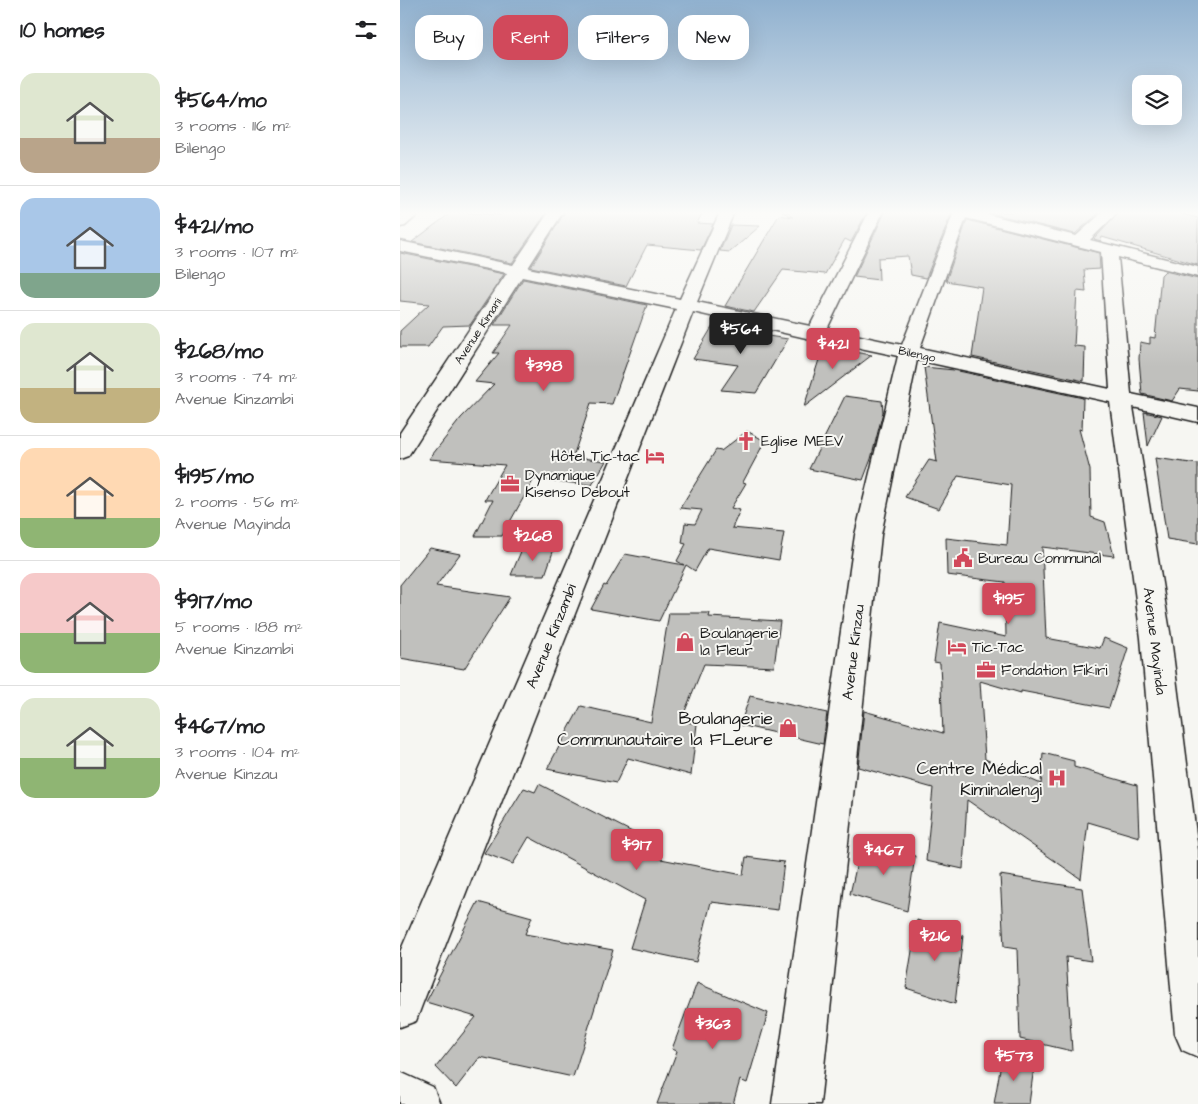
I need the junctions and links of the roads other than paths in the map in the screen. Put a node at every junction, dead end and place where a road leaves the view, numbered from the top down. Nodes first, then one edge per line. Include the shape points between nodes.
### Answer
1 (482, 264) edge
2 (522, 264) edge
3 (705, 264) edge
4 (850, 264) edge
5 (942, 264) edge
6 (1110, 264) edge
7 (1167, 264) edge
8 (517, 271) junction
9 (1198, 272) edge
10 (686, 306) junction
11 (815, 334) junction
12 (909, 352) junction
13 (1121, 400) junction
14 (1198, 415) edge
15 (400, 451) edge
16 (400, 1005) edge
17 (1198, 1034) edge
18 (400, 1096) edge
19 (416, 1104) edge
20 (796, 1104) edge

1 - 8 street, Bilengo
2 - 8 street, Avenue Kimani
3 - 10 street, Avenue Kinzambi
4 - 11 street
5 - 12 street, Avenue Kinzau
6 - 13 street, Avenue Mayinda
7 - 9 street
8 - 10 street, Bilengo
8 - 15 street, Avenue Kimani
10 - 11 street, Bilengo
10 - 16 street, Avenue Kinzambi
11 - 12 street, Bilengo
12 - 13 street, Bilengo
12 - 20 street, Avenue Kinzau via 868,535
13 - 14 street, Bilengo
13 - 17 street, Avenue Mayinda via 1156,638
18 - 19 street

